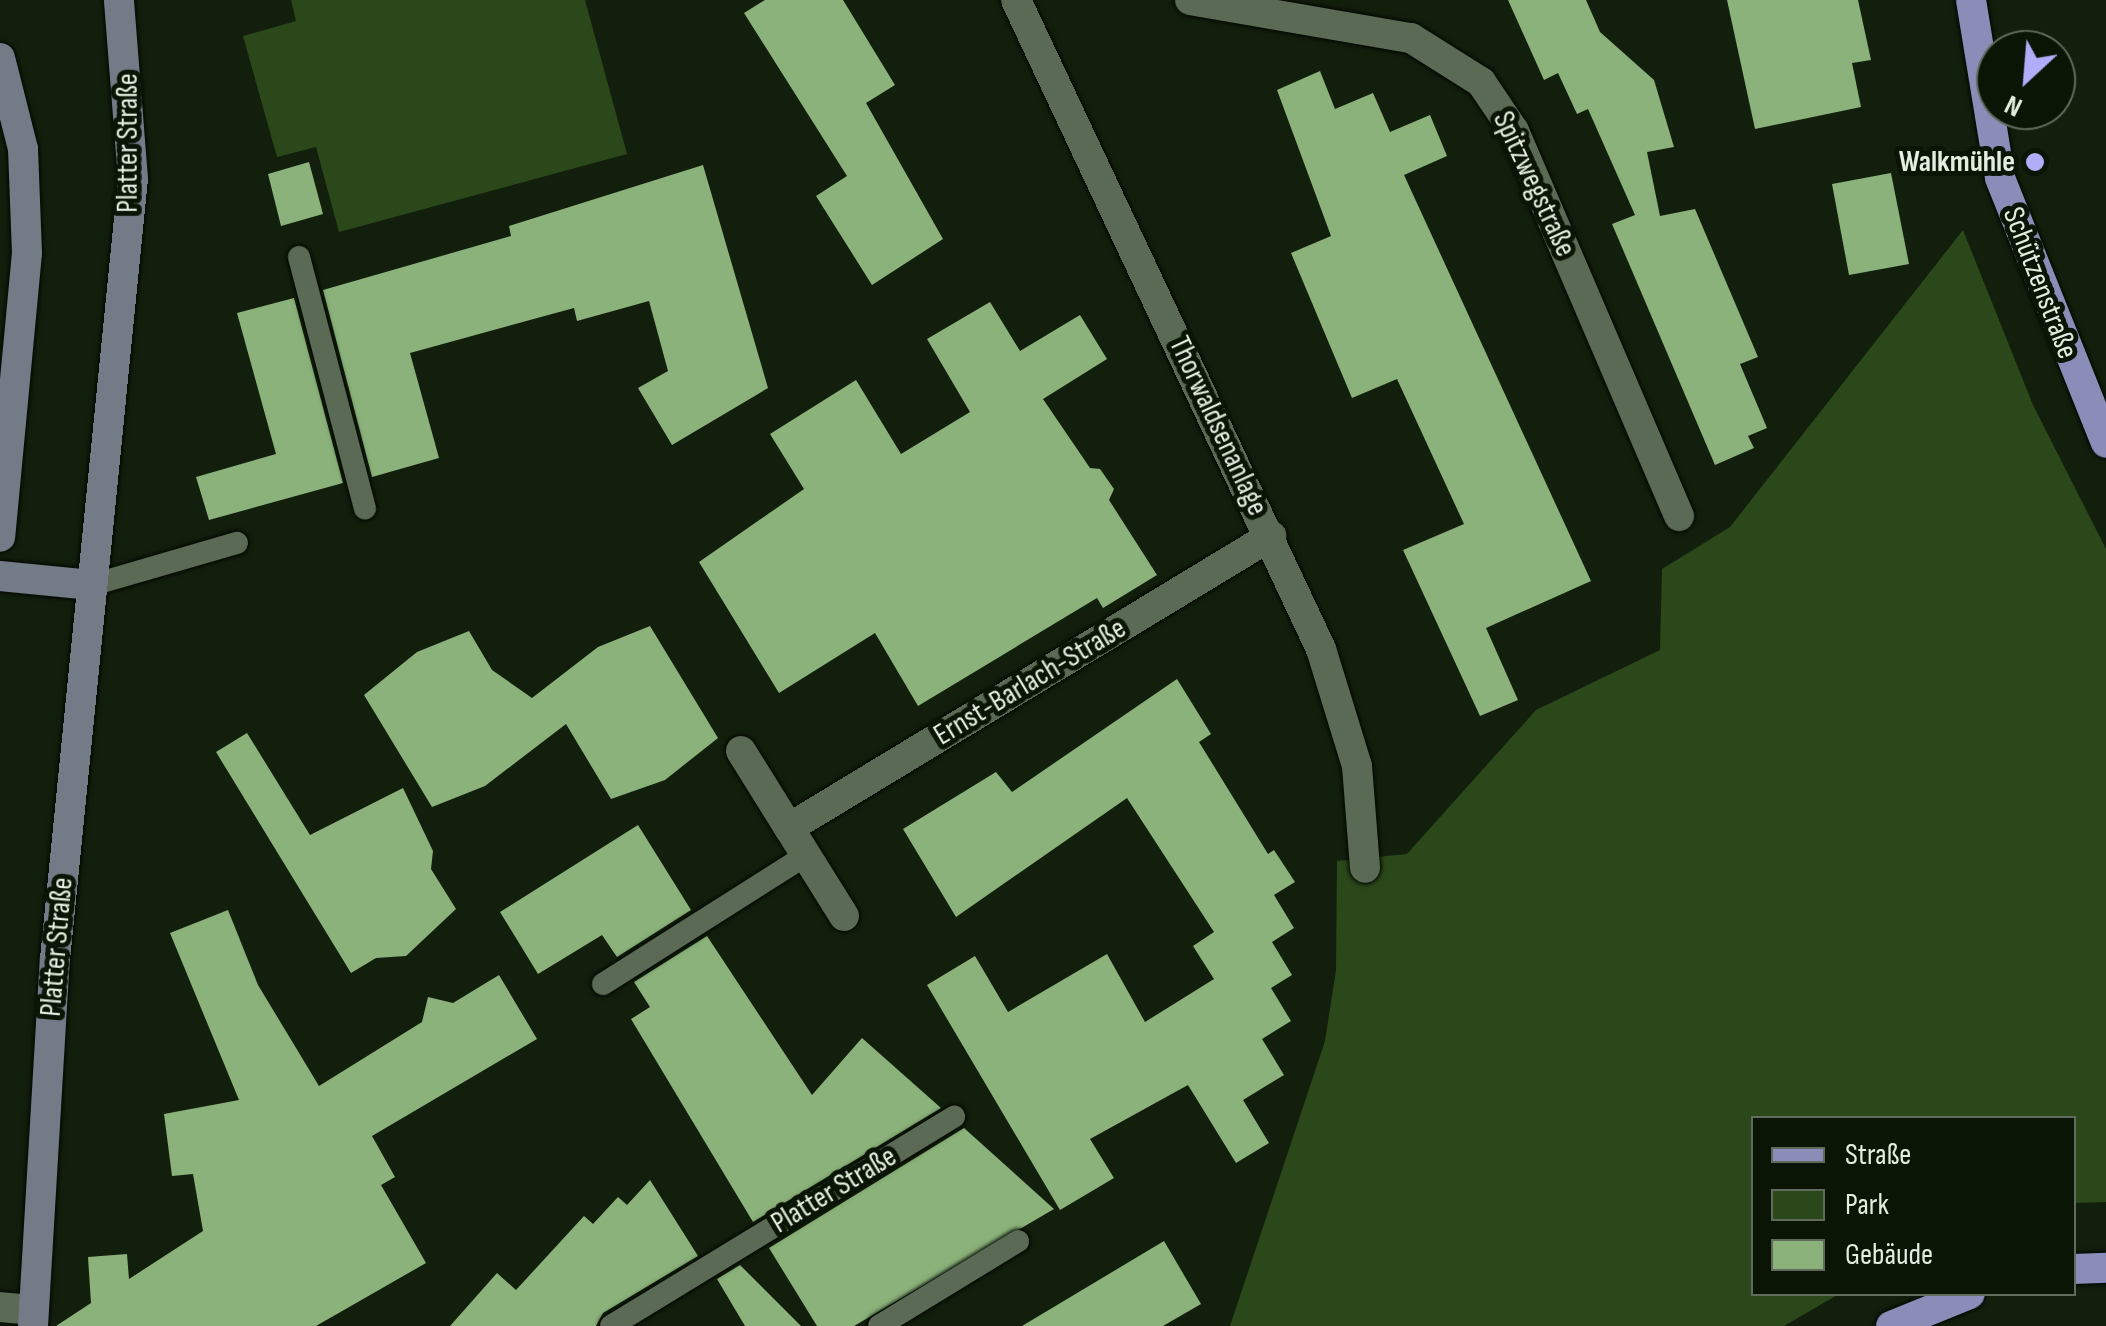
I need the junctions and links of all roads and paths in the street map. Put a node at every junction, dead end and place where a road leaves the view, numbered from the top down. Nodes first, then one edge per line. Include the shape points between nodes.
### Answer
1 (120, 0) edge
2 (1018, 0) edge
3 (1190, 0) edge
4 (1971, 0) edge
5 (0, 58) edge
6 (300, 258) dead end
7 (2106, 443) edge
8 (365, 509) dead end
9 (1679, 516) dead end
10 (1271, 536) junction
11 (0, 537) edge
12 (237, 543) dead end
13 (0, 576) edge
14 (92, 584) junction
15 (741, 750) dead end
16 (789, 828) junction
17 (806, 855) junction
18 (1365, 868) dead end
19 (844, 916) dead end
20 (603, 984) dead end
21 (954, 1116) dead end
22 (1018, 1241) dead end
23 (2106, 1268) edge
24 (2076, 1269) edge
25 (1965, 1296) edge
26 (0, 1307) edge
27 (33, 1318) edge
28 (610, 1326) edge
29 (879, 1326) edge
30 (1891, 1326) edge

1 - 14 main road, Platter Straße via 132,179
2 - 10 street, Thorwaldsenanlage
3 - 9 street, Spitzwegstraße via 1400,35 1481,82 1514,131
4 - 7 main road, Schützenstraße via 2000,178
5 - 11 main road via 23,149 27,253
6 - 8 lane
10 - 16 street, Ernst-Barlach-Straße
10 - 18 street, Thorwaldsenanlage via 1347,720 1365,814
12 - 14 lane
13 - 14 main road
14 - 27 main road, Platter Straße via 52,996
15 - 16 street
16 - 17 street
17 - 19 street
17 - 20 lane
21 - 28 lane, Platter Straße
22 - 29 lane
23 - 24 main road
25 - 30 main road
26 - 27 street, Platter Straße

